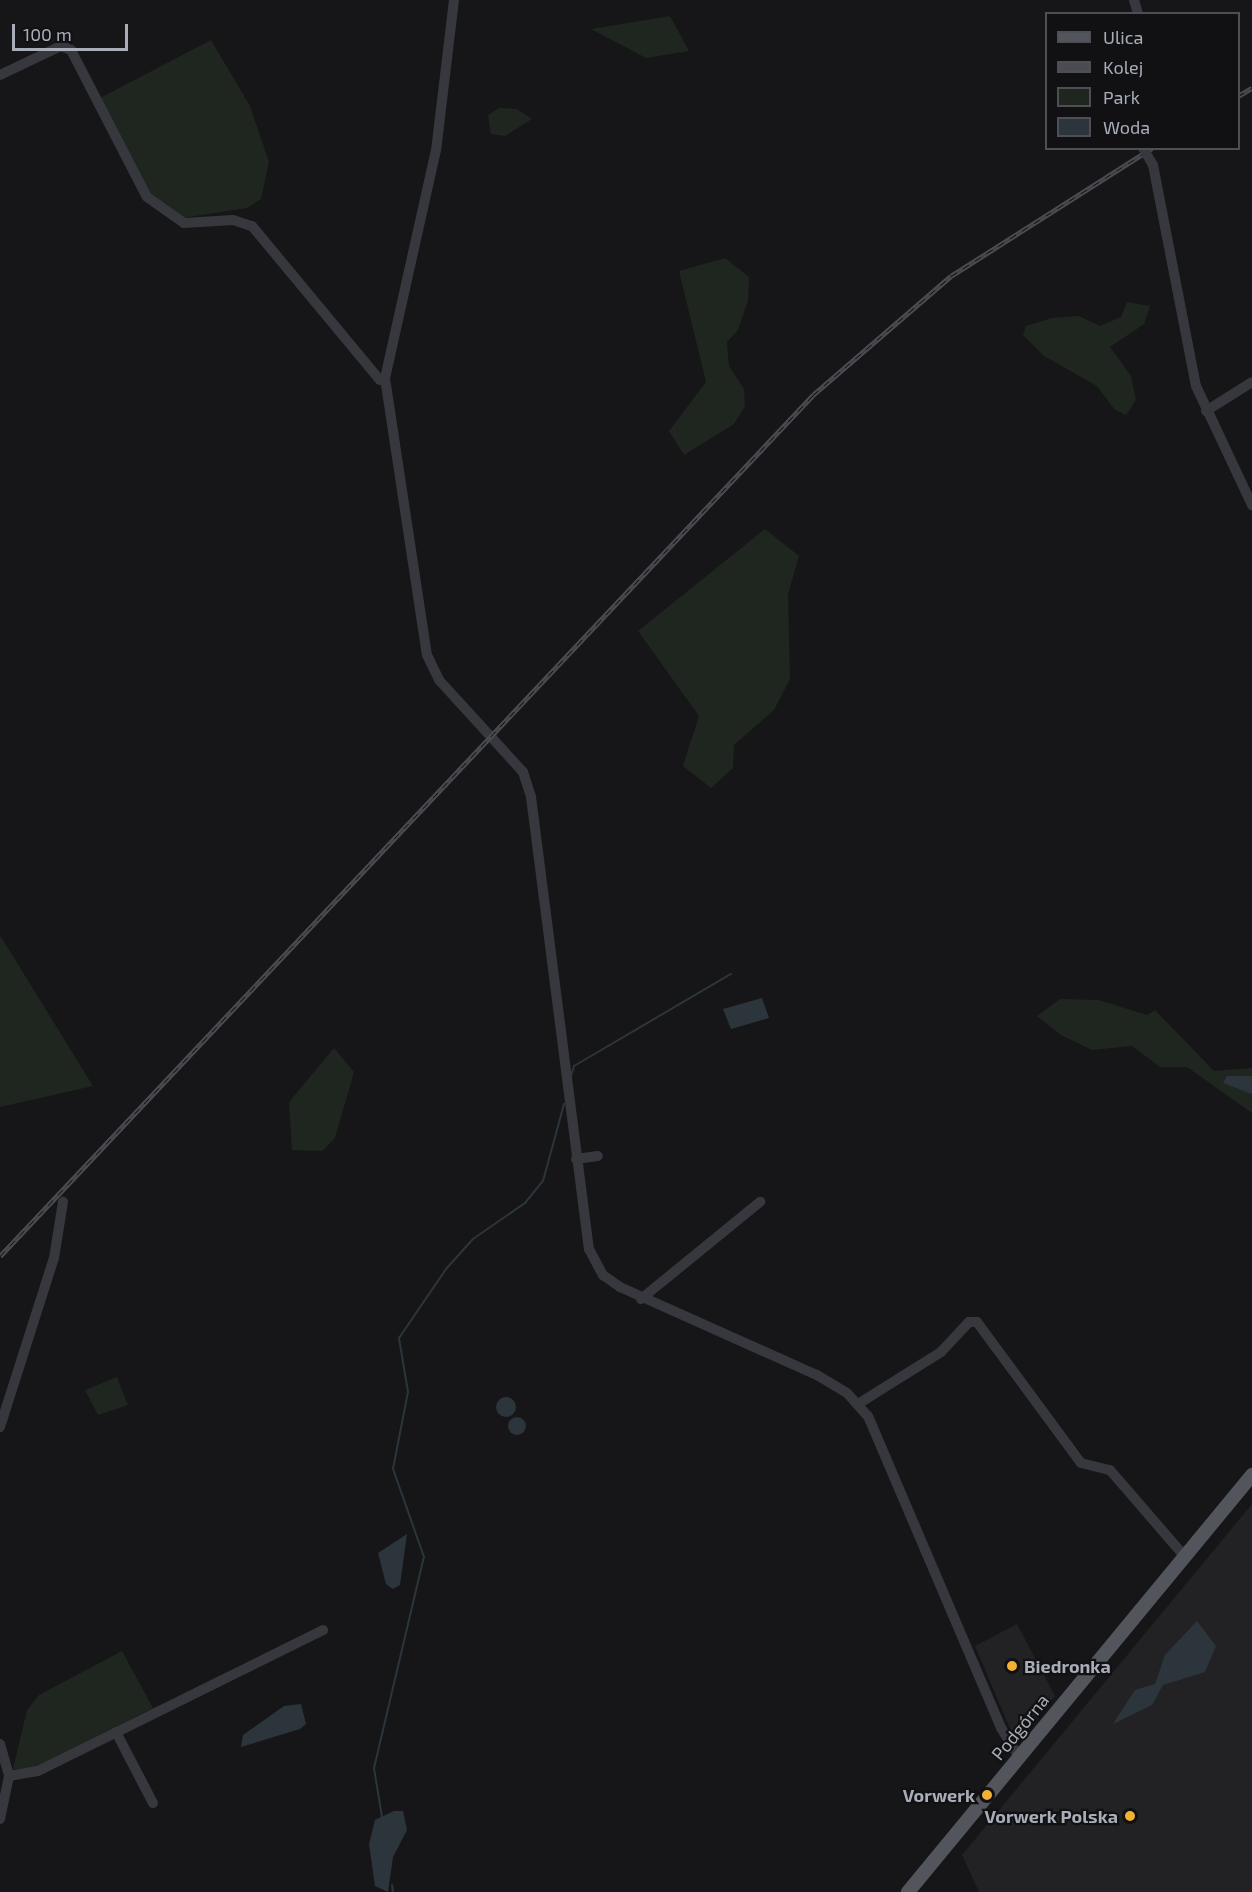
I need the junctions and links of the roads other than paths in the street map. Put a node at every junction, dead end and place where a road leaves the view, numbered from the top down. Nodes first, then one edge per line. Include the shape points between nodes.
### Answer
1 (454, 0) edge
2 (0, 75) edge
3 (1144, 150) edge
4 (386, 378) junction
5 (1252, 382) edge
6 (1206, 411) junction
7 (1252, 505) edge
8 (598, 1156) dead end
9 (576, 1159) junction
10 (63, 1202) dead end
11 (760, 1202) dead end
12 (640, 1299) junction
13 (858, 1404) junction
14 (0, 1427) edge
15 (1252, 1475) edge
16 (1185, 1557) junction
17 (323, 1630) dead end
18 (116, 1732) junction
19 (0, 1744) edge
20 (1019, 1757) junction
21 (9, 1776) junction
22 (153, 1803) dead end
23 (0, 1819) edge
24 (908, 1892) edge

1 - 4 street via 436,150
2 - 4 street via 61,46 71,50 147,197 184,223 233,220 252,225 380,380
3 - 6 street, bridge via 1152,165
4 - 9 street via 427,655 439,680 523,772 531,797
5 - 6 street
6 - 7 street
8 - 9 street
9 - 12 street via 594,1262 610,1281
10 - 14 street via 54,1258
11 - 12 street
12 - 13 street via 817,1375
13 - 16 street via 941,1352 969,1322 977,1322 1081,1463 1110,1470
13 - 20 street via 889,1456 1002,1728
15 - 16 main road, Podgórna
16 - 20 main road, Podgórna
17 - 18 street
18 - 21 street via 38,1771
18 - 22 street
19 - 21 street
20 - 24 main road, Podgórna
21 - 23 street

